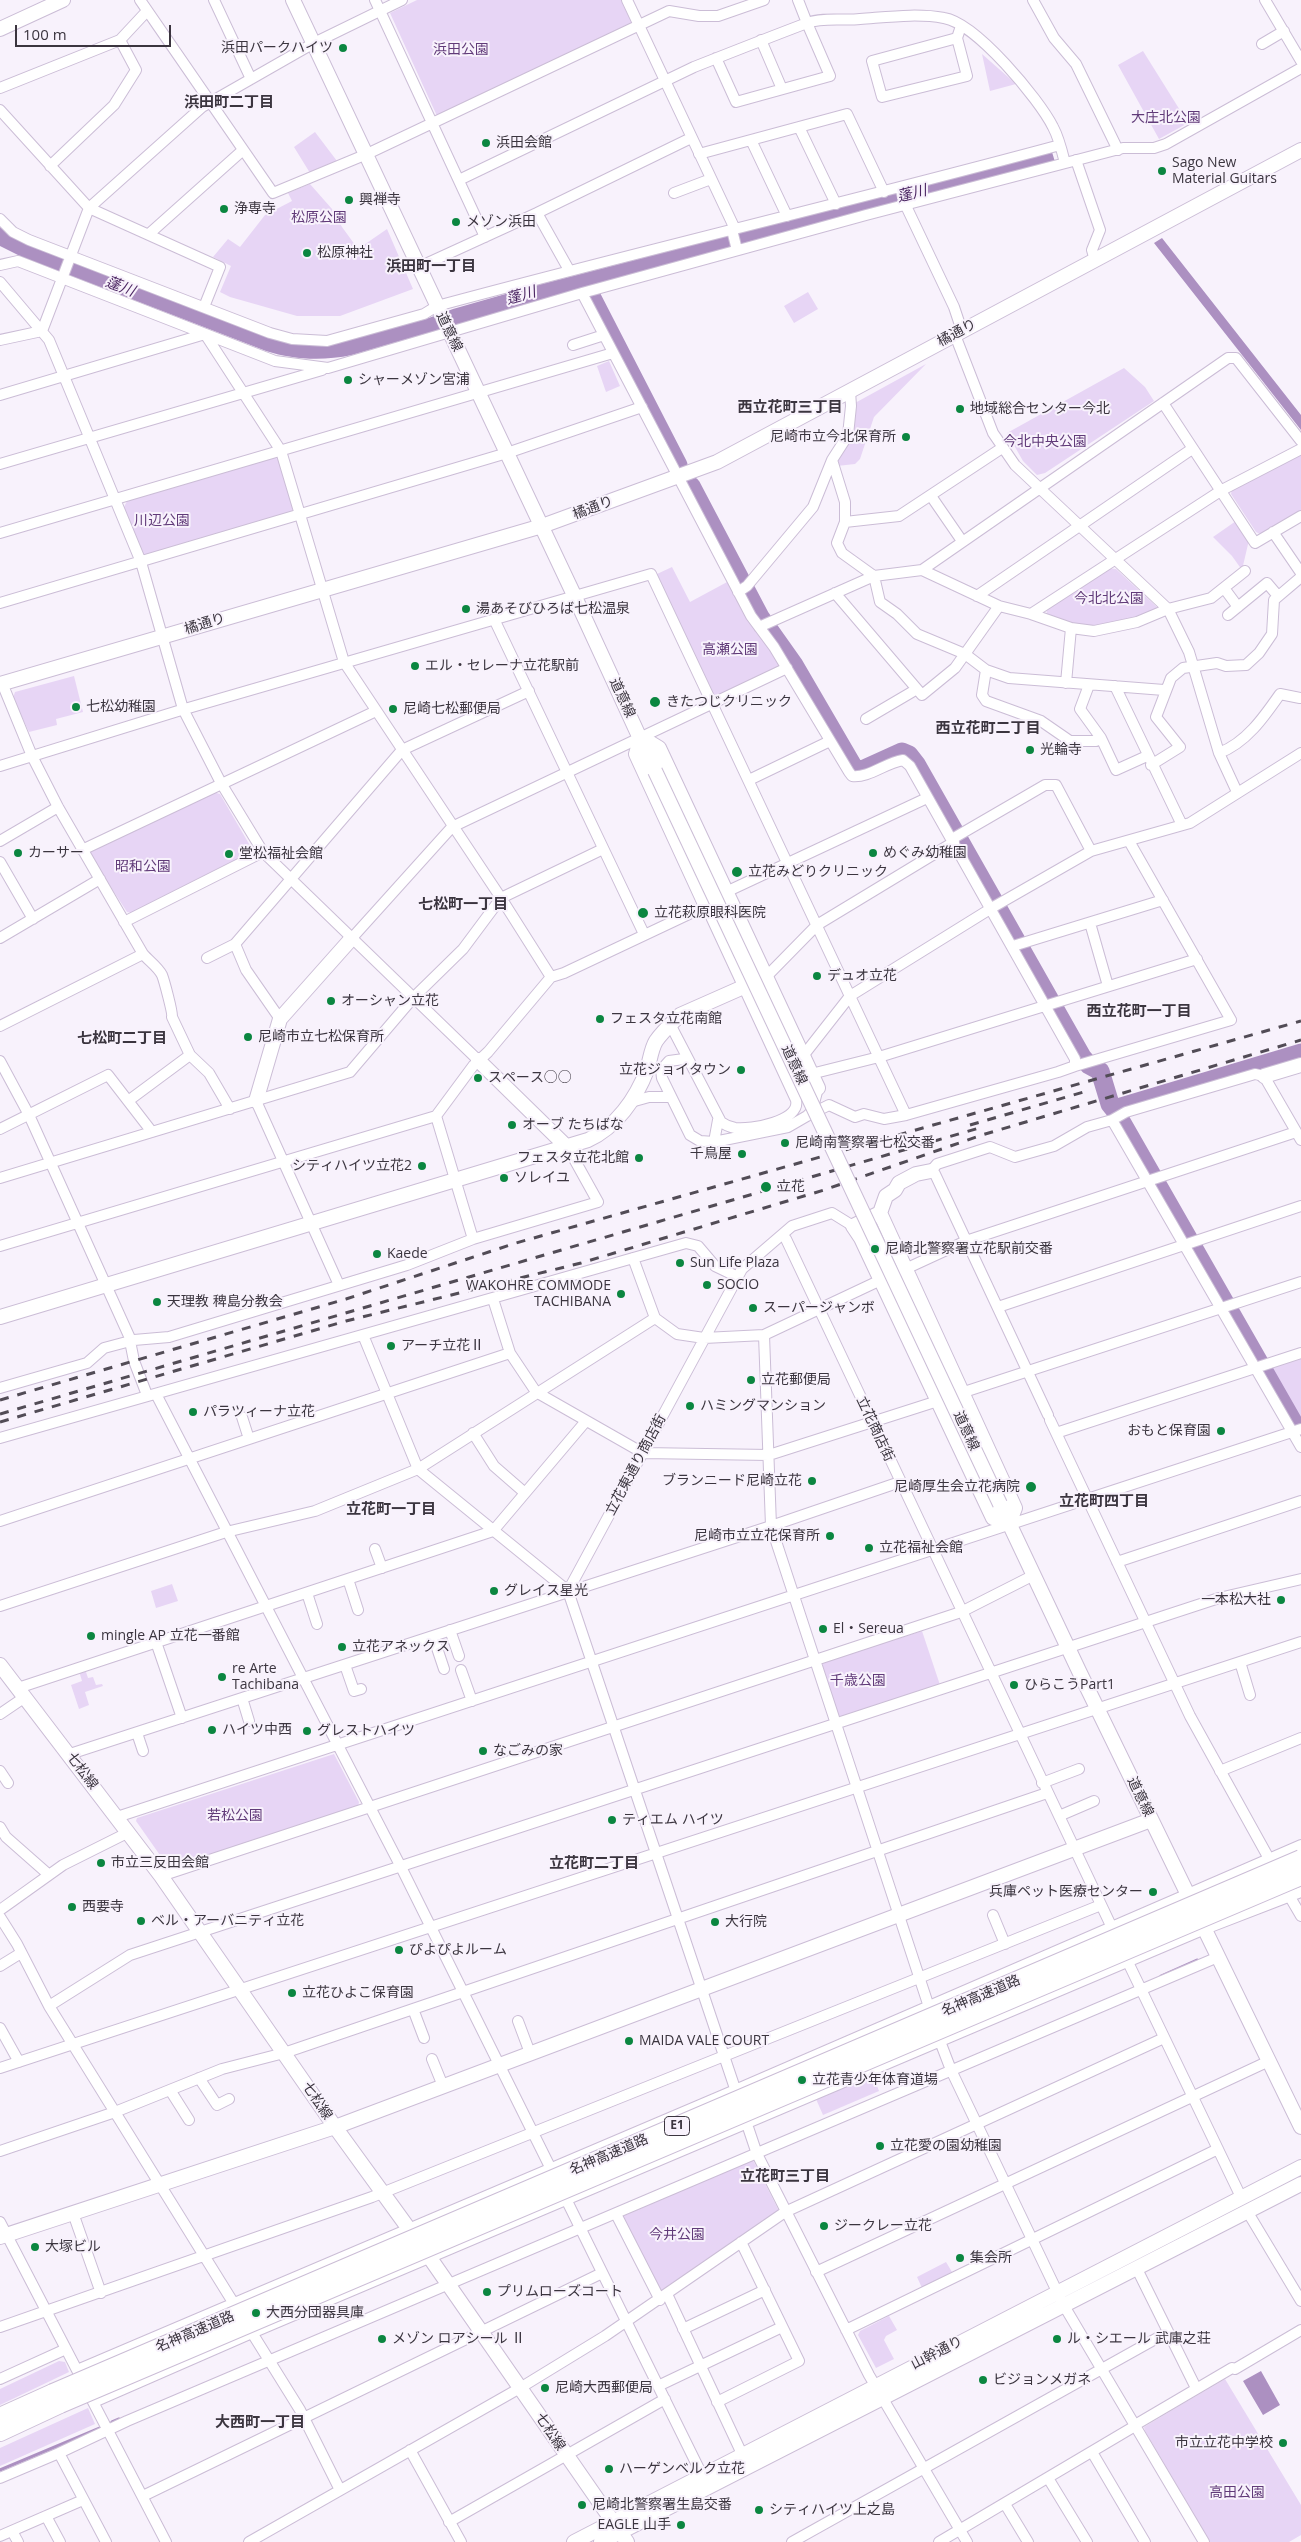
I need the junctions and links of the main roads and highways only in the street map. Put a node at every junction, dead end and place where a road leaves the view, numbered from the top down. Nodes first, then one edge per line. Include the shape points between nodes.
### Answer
1 (1301, 1859) edge
2 (1301, 1876) edge
3 (57, 2398) junction
4 (0, 2417) edge
5 (0, 2432) edge

1 - 3 highway, 名神高速道路 / E1, bridge
2 - 3 highway, 名神高速道路 / E1, bridge
3 - 4 highway, 名神高速道路 / E1
3 - 5 highway, 名神高速道路 / E1

